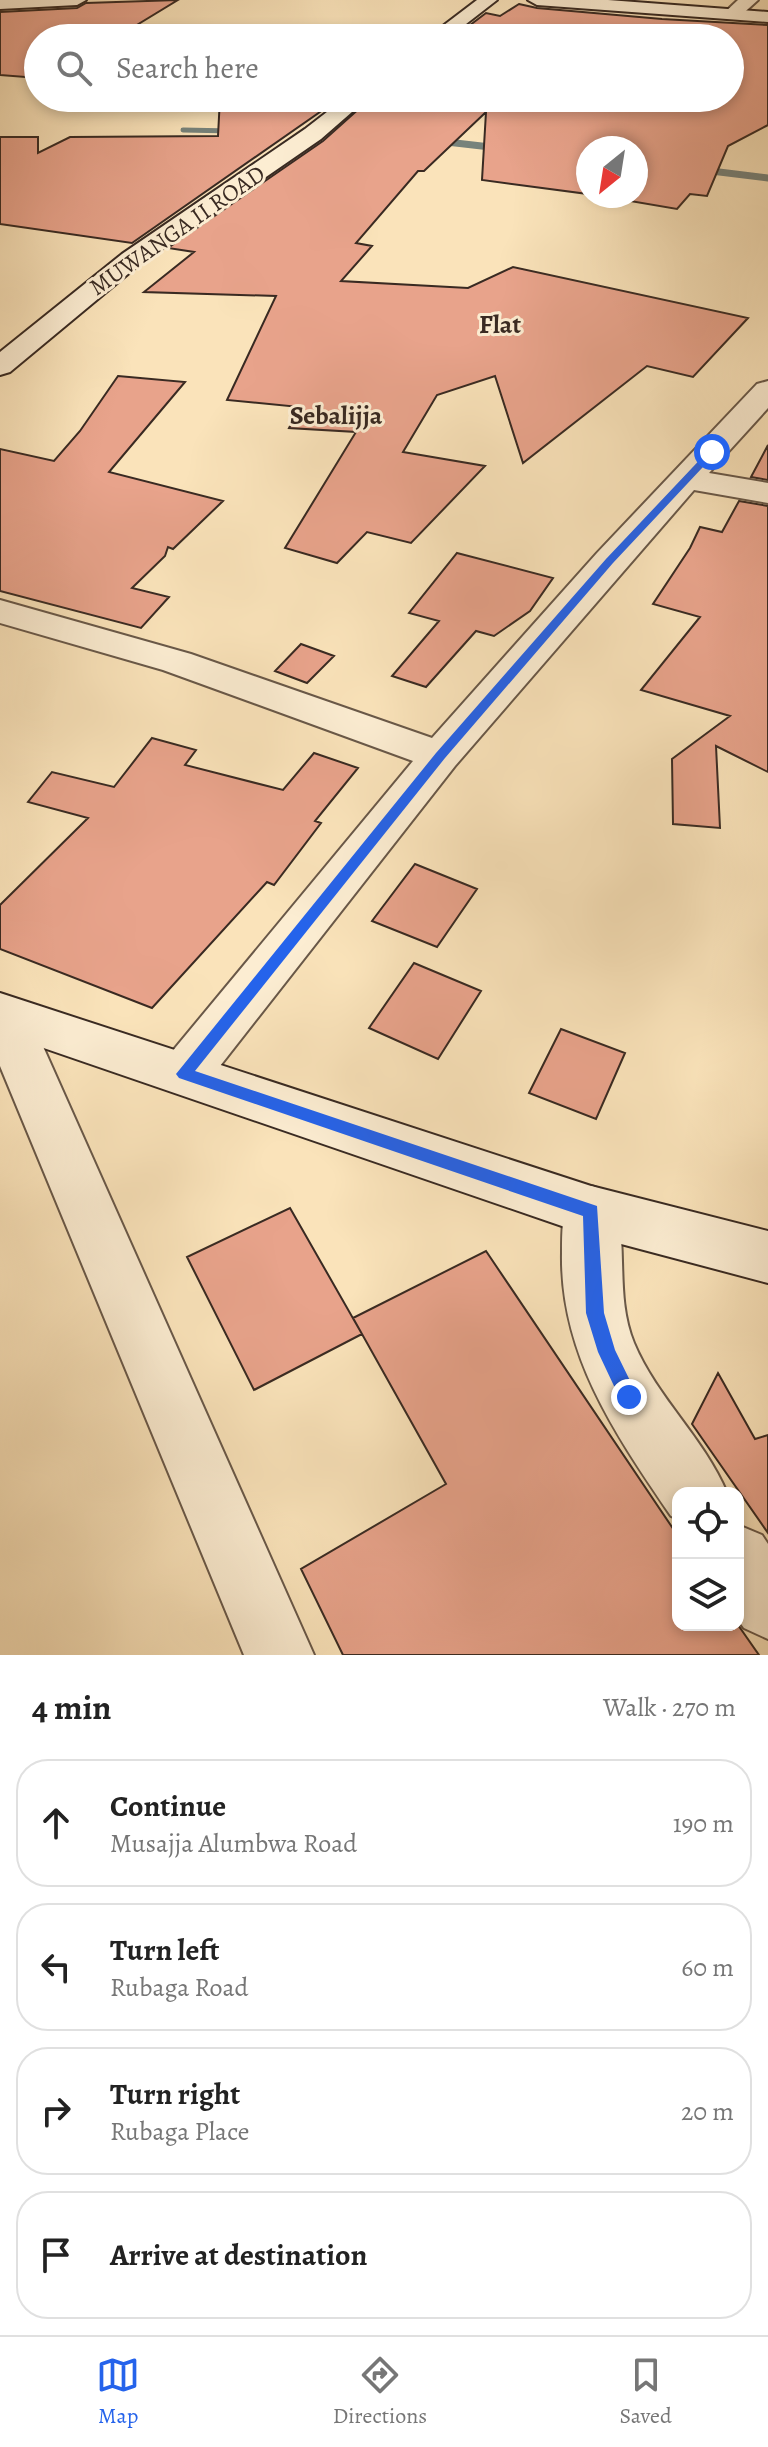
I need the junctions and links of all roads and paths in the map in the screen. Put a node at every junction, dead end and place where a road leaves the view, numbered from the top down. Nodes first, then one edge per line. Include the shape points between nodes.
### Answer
1 (77, 0) edge
2 (488, 0) edge
3 (537, 0) edge
4 (0, 4) edge
5 (739, 9) edge
6 (768, 17) edge
7 (455, 24) edge
8 (340, 112) edge
9 (0, 366) edge
10 (768, 390) edge
11 (687, 479) junction
12 (768, 493) edge
13 (0, 611) edge
14 (440, 756) junction
15 (2, 1014) edge
16 (184, 1074) junction
17 (591, 1211) junction
18 (768, 1257) edge
19 (690, 1487) edge
20 (744, 1568) edge
21 (768, 1604) edge
22 (279, 1655) edge

1 - 4 street
2 - 7 street
3 - 5 street
5 - 6 street
8 - 9 street, MUWANGA II ROAD via 131,259
10 - 11 street
11 - 12 street
11 - 14 street
13 - 14 street via 177,662
14 - 16 street
15 - 16 street
15 - 22 street
16 - 17 street
17 - 18 street
17 - 19 street via 595,1313 607,1352 629,1397
20 - 21 street

